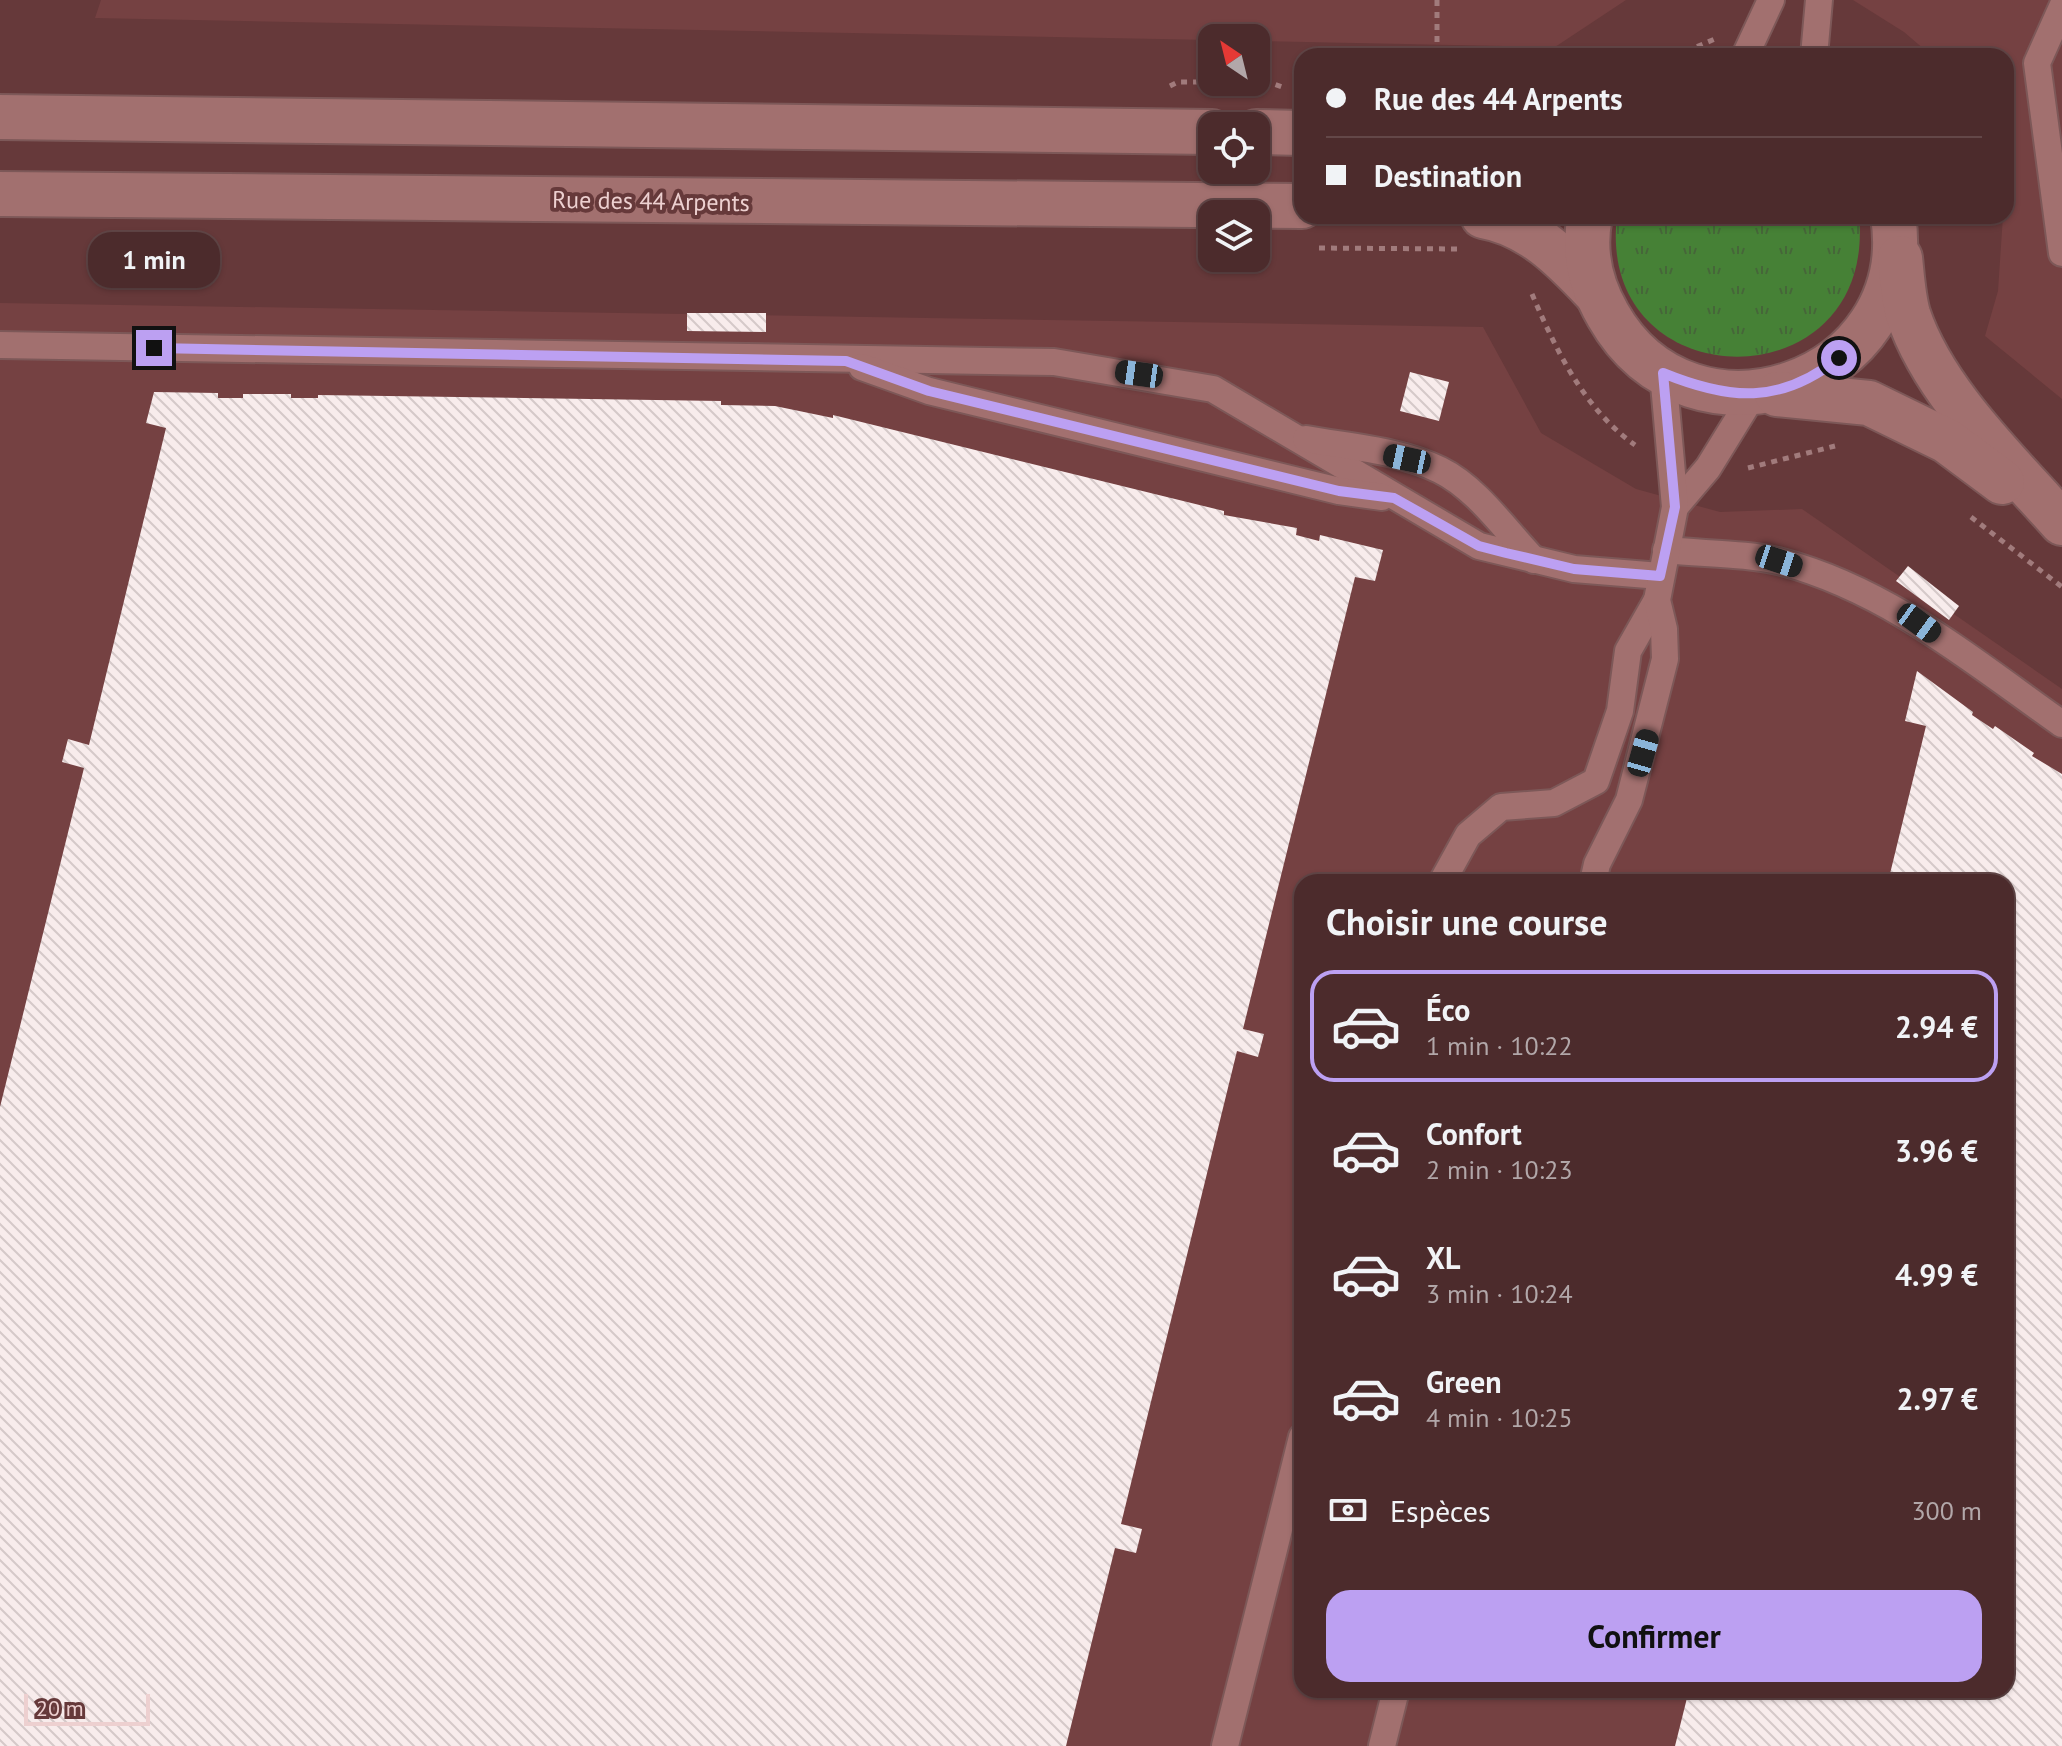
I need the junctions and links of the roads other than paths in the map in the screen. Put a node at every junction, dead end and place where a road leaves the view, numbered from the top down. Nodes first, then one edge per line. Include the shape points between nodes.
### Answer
1 (1771, 0) edge
2 (1819, 0) edge
3 (2062, 7) edge
4 (1749, 48) edge
5 (1815, 48) edge
6 (0, 117) edge
7 (1198, 132) edge
8 (1270, 132) edge
9 (1294, 133) edge
10 (0, 194) edge
11 (1294, 206) edge
12 (1512, 224) edge
13 (1589, 224) edge
14 (1895, 229) edge
15 (2062, 253) edge
16 (1595, 292) junction
17 (0, 345) edge
18 (846, 361) junction
19 (1663, 373) junction
20 (1760, 394) junction
21 (1291, 436) junction
22 (1394, 498) junction
23 (1675, 507) junction
24 (2062, 525) edge
25 (1666, 550) junction
26 (1534, 560) junction
27 (1659, 588) junction
28 (2062, 724) edge
29 (1446, 874) edge
30 (1595, 874) edge
31 (1294, 1469) edge
32 (1394, 1698) edge
33 (1225, 1746) edge
34 (1382, 1746) edge

1 - 4 lane
2 - 5 lane
3 - 15 lane via 2037,63
6 - 7 street
8 - 9 street
10 - 11 street, Rue des 44 Arpents
12 - 16 street via 1559,254
13 - 16 street
14 - 20 street via 1887,294 1859,341 1818,374
14 - 24 street via 1908,312 1926,354 1971,419
16 - 19 street via 1621,339
17 - 18 lane
18 - 21 lane via 1054,362 1139,374 1213,389
18 - 22 lane via 929,391 1339,491
19 - 20 street via 1706,391
19 - 23 lane
20 - 23 lane
20 - 24 street via 1869,403 1947,441
21 - 22 lane
21 - 26 lane via 1441,470 1467,489
22 - 26 lane via 1479,546
23 - 25 lane
25 - 27 lane
25 - 28 lane via 1779,561 1846,582 1919,623
26 - 27 lane
27 - 29 lane via 1628,651 1620,711 1596,781 1554,803 1501,807 1468,835
27 - 30 lane via 1665,659 1650,730 1629,800
31 - 33 lane
32 - 34 lane

